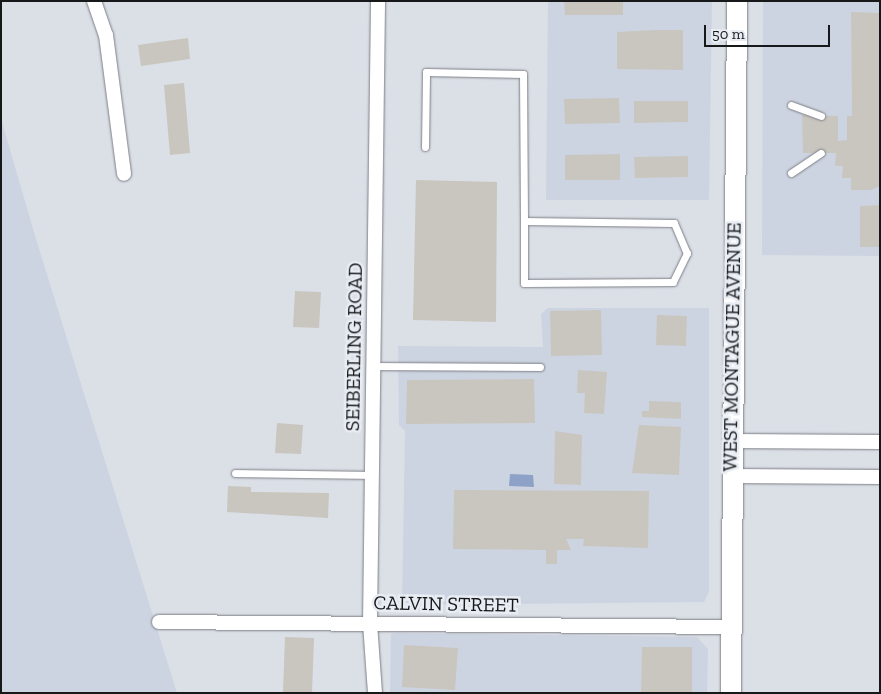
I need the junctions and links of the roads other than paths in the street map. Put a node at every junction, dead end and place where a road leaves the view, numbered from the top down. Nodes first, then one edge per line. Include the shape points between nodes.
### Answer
1 (94, 1) edge
2 (378, 1) edge
3 (737, 1) edge
4 (791, 105) dead end
5 (820, 116) dead end
6 (425, 147) dead end
7 (821, 153) dead end
8 (791, 173) dead end
9 (124, 174) dead end
10 (524, 221) junction
11 (374, 366) junction
12 (540, 368) dead end
13 (731, 441) junction
14 (880, 442) edge
15 (235, 473) dead end
16 (372, 475) junction
17 (731, 476) junction
18 (880, 477) edge
19 (159, 622) dead end
20 (370, 623) junction
21 (732, 627) junction
22 (375, 693) edge
23 (731, 693) edge

1 - 9 street via 109,54
2 - 11 street, SEIBERLING ROAD
3 - 13 main road, WEST MONTAGUE AVENUE
4 - 5 lane
6 - 10 lane via 426,72 523,74
7 - 8 lane
10 - 10 lane via 524,283 673,282 687,253 674,223
11 - 12 lane
11 - 16 street, SEIBERLING ROAD
13 - 14 street
13 - 17 main road, WEST MONTAGUE AVENUE
15 - 16 lane
16 - 20 street, SEIBERLING ROAD
17 - 18 street
17 - 21 main road, WEST MONTAGUE AVENUE
19 - 20 street, CALVIN STREET
20 - 21 street, CALVIN STREET
20 - 22 street, SEIBERLING ROAD
21 - 23 main road, WEST MONTAGUE AVENUE

